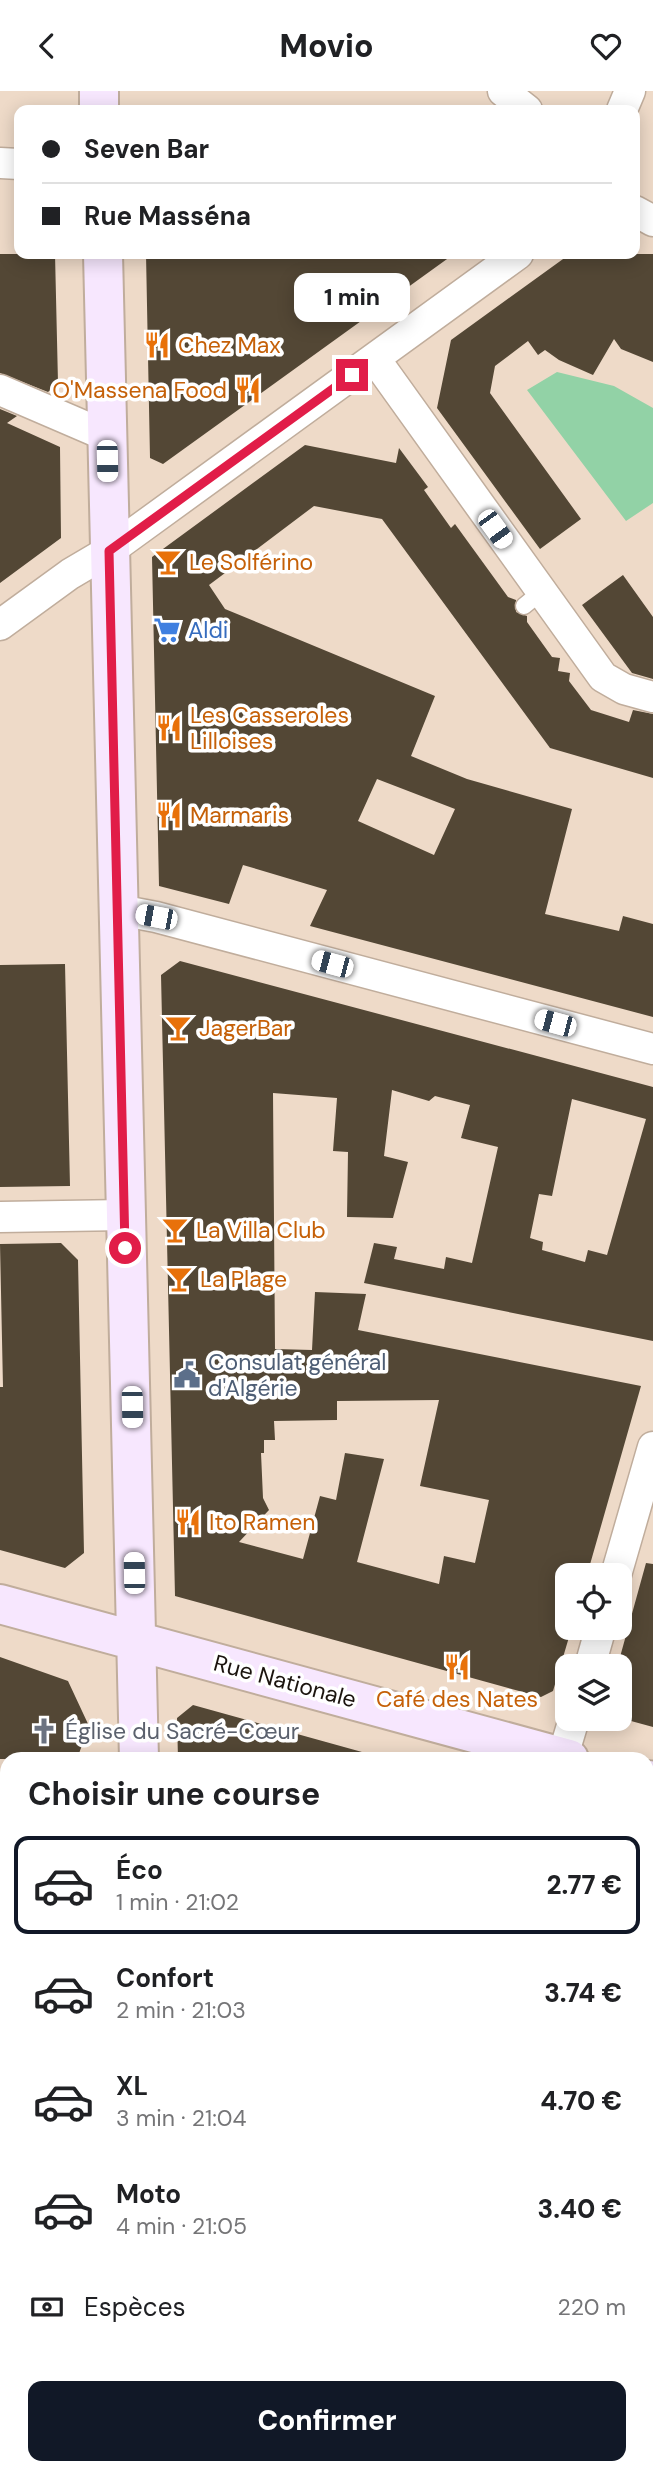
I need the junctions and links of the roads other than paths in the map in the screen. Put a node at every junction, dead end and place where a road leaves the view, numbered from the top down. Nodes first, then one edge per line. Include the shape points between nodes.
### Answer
1 (503, 91) edge
2 (521, 105) edge
3 (103, 259) edge
4 (512, 259) edge
5 (374, 359) junction
6 (0, 390) edge
7 (107, 436) junction
8 (109, 551) junction
9 (0, 625) edge
10 (653, 697) edge
11 (119, 910) junction
12 (653, 1049) edge
13 (125, 1215) junction
14 (0, 1217) edge
15 (653, 1447) edge
16 (619, 1563) edge
17 (0, 1604) edge
18 (137, 1641) junction
19 (572, 1731) edge
20 (139, 1752) edge
21 (542, 1752) edge
22 (566, 1752) edge

1 - 2 street
3 - 7 main road
4 - 5 street
5 - 8 street
5 - 10 street via 532,599 603,677
6 - 7 street
7 - 8 main road
8 - 9 street
8 - 11 main road
11 - 12 street
11 - 13 main road
13 - 14 street
13 - 18 main road
15 - 16 street
17 - 18 main road, Rue Nationale
18 - 20 main road
18 - 21 main road, Rue Nationale
19 - 22 street

